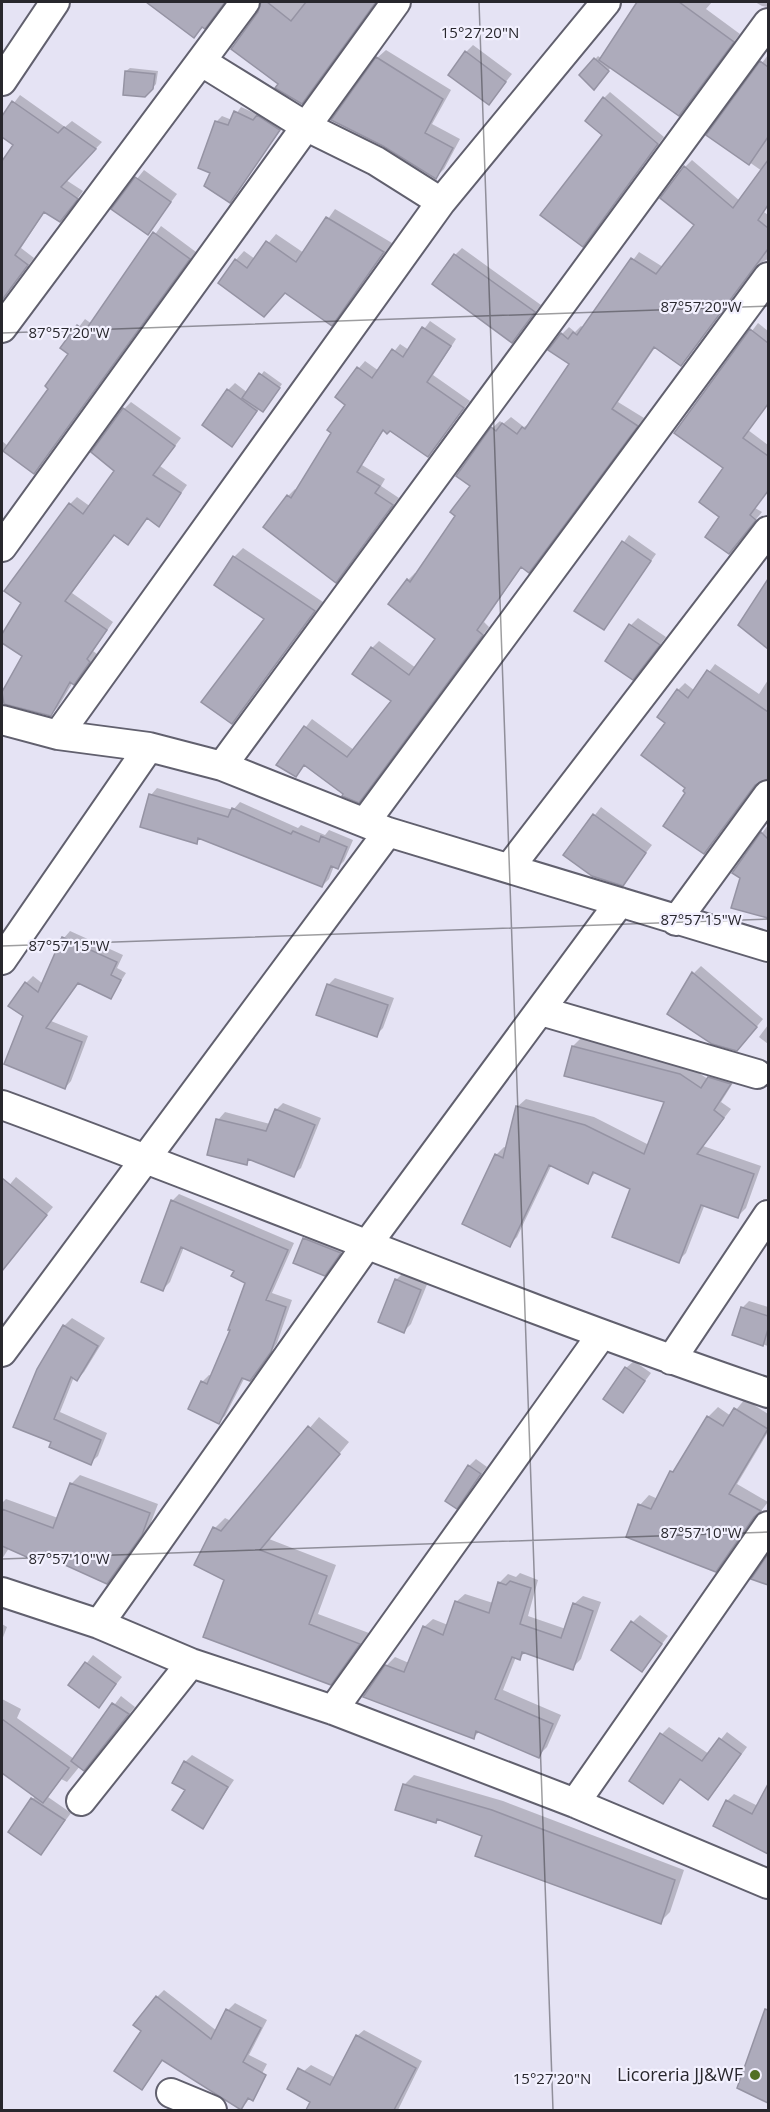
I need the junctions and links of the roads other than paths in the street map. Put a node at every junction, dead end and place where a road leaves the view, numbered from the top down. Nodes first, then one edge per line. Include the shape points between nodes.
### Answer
1 (55, 2) edge
2 (245, 2) edge
3 (396, 2) edge
4 (606, 2) edge
5 (768, 23) edge
6 (202, 62) junction
7 (2, 81) edge
8 (307, 127) junction
9 (441, 202) junction
10 (768, 277) edge
11 (2, 328) edge
12 (768, 531) edge
13 (2, 547) edge
14 (2, 720) edge
15 (58, 735) junction
16 (149, 747) junction
17 (222, 766) junction
18 (768, 795) edge
19 (377, 826) junction
20 (510, 867) junction
21 (620, 902) junction
22 (676, 921) junction
23 (768, 947) edge
24 (2, 960) edge
25 (541, 1011) junction
26 (757, 1074) dead end
27 (2, 1105) edge
28 (147, 1158) junction
29 (768, 1215) edge
30 (366, 1246) junction
31 (602, 1334) junction
32 (2, 1352) edge
33 (671, 1360) junction
34 (768, 1394) edge
35 (768, 1526) edge
36 (2, 1592) edge
37 (99, 1624) junction
38 (191, 1663) junction
39 (333, 1710) junction
40 (81, 1801) dead end
41 (574, 1803) junction
42 (768, 1884) edge
43 (171, 2093) dead end
44 (212, 2110) edge

1 - 7 street
2 - 6 street
3 - 8 street
4 - 9 street
5 - 17 street
6 - 8 street
6 - 11 street
8 - 9 street via 376,161
8 - 13 street
9 - 15 street
10 - 19 street
12 - 20 street
14 - 15 street
15 - 16 street
16 - 17 street
16 - 24 street
17 - 19 street
18 - 22 street
19 - 20 street
19 - 28 street
20 - 21 street
21 - 22 street
21 - 25 street
22 - 23 street
25 - 26 street
25 - 30 street
27 - 28 street
28 - 30 street
28 - 32 street
29 - 33 street
30 - 31 street
30 - 37 street
31 - 33 street
31 - 39 street
33 - 34 street
35 - 41 street
36 - 37 street
37 - 38 street
38 - 39 street
38 - 40 street
39 - 41 street
41 - 42 street
43 - 44 street

